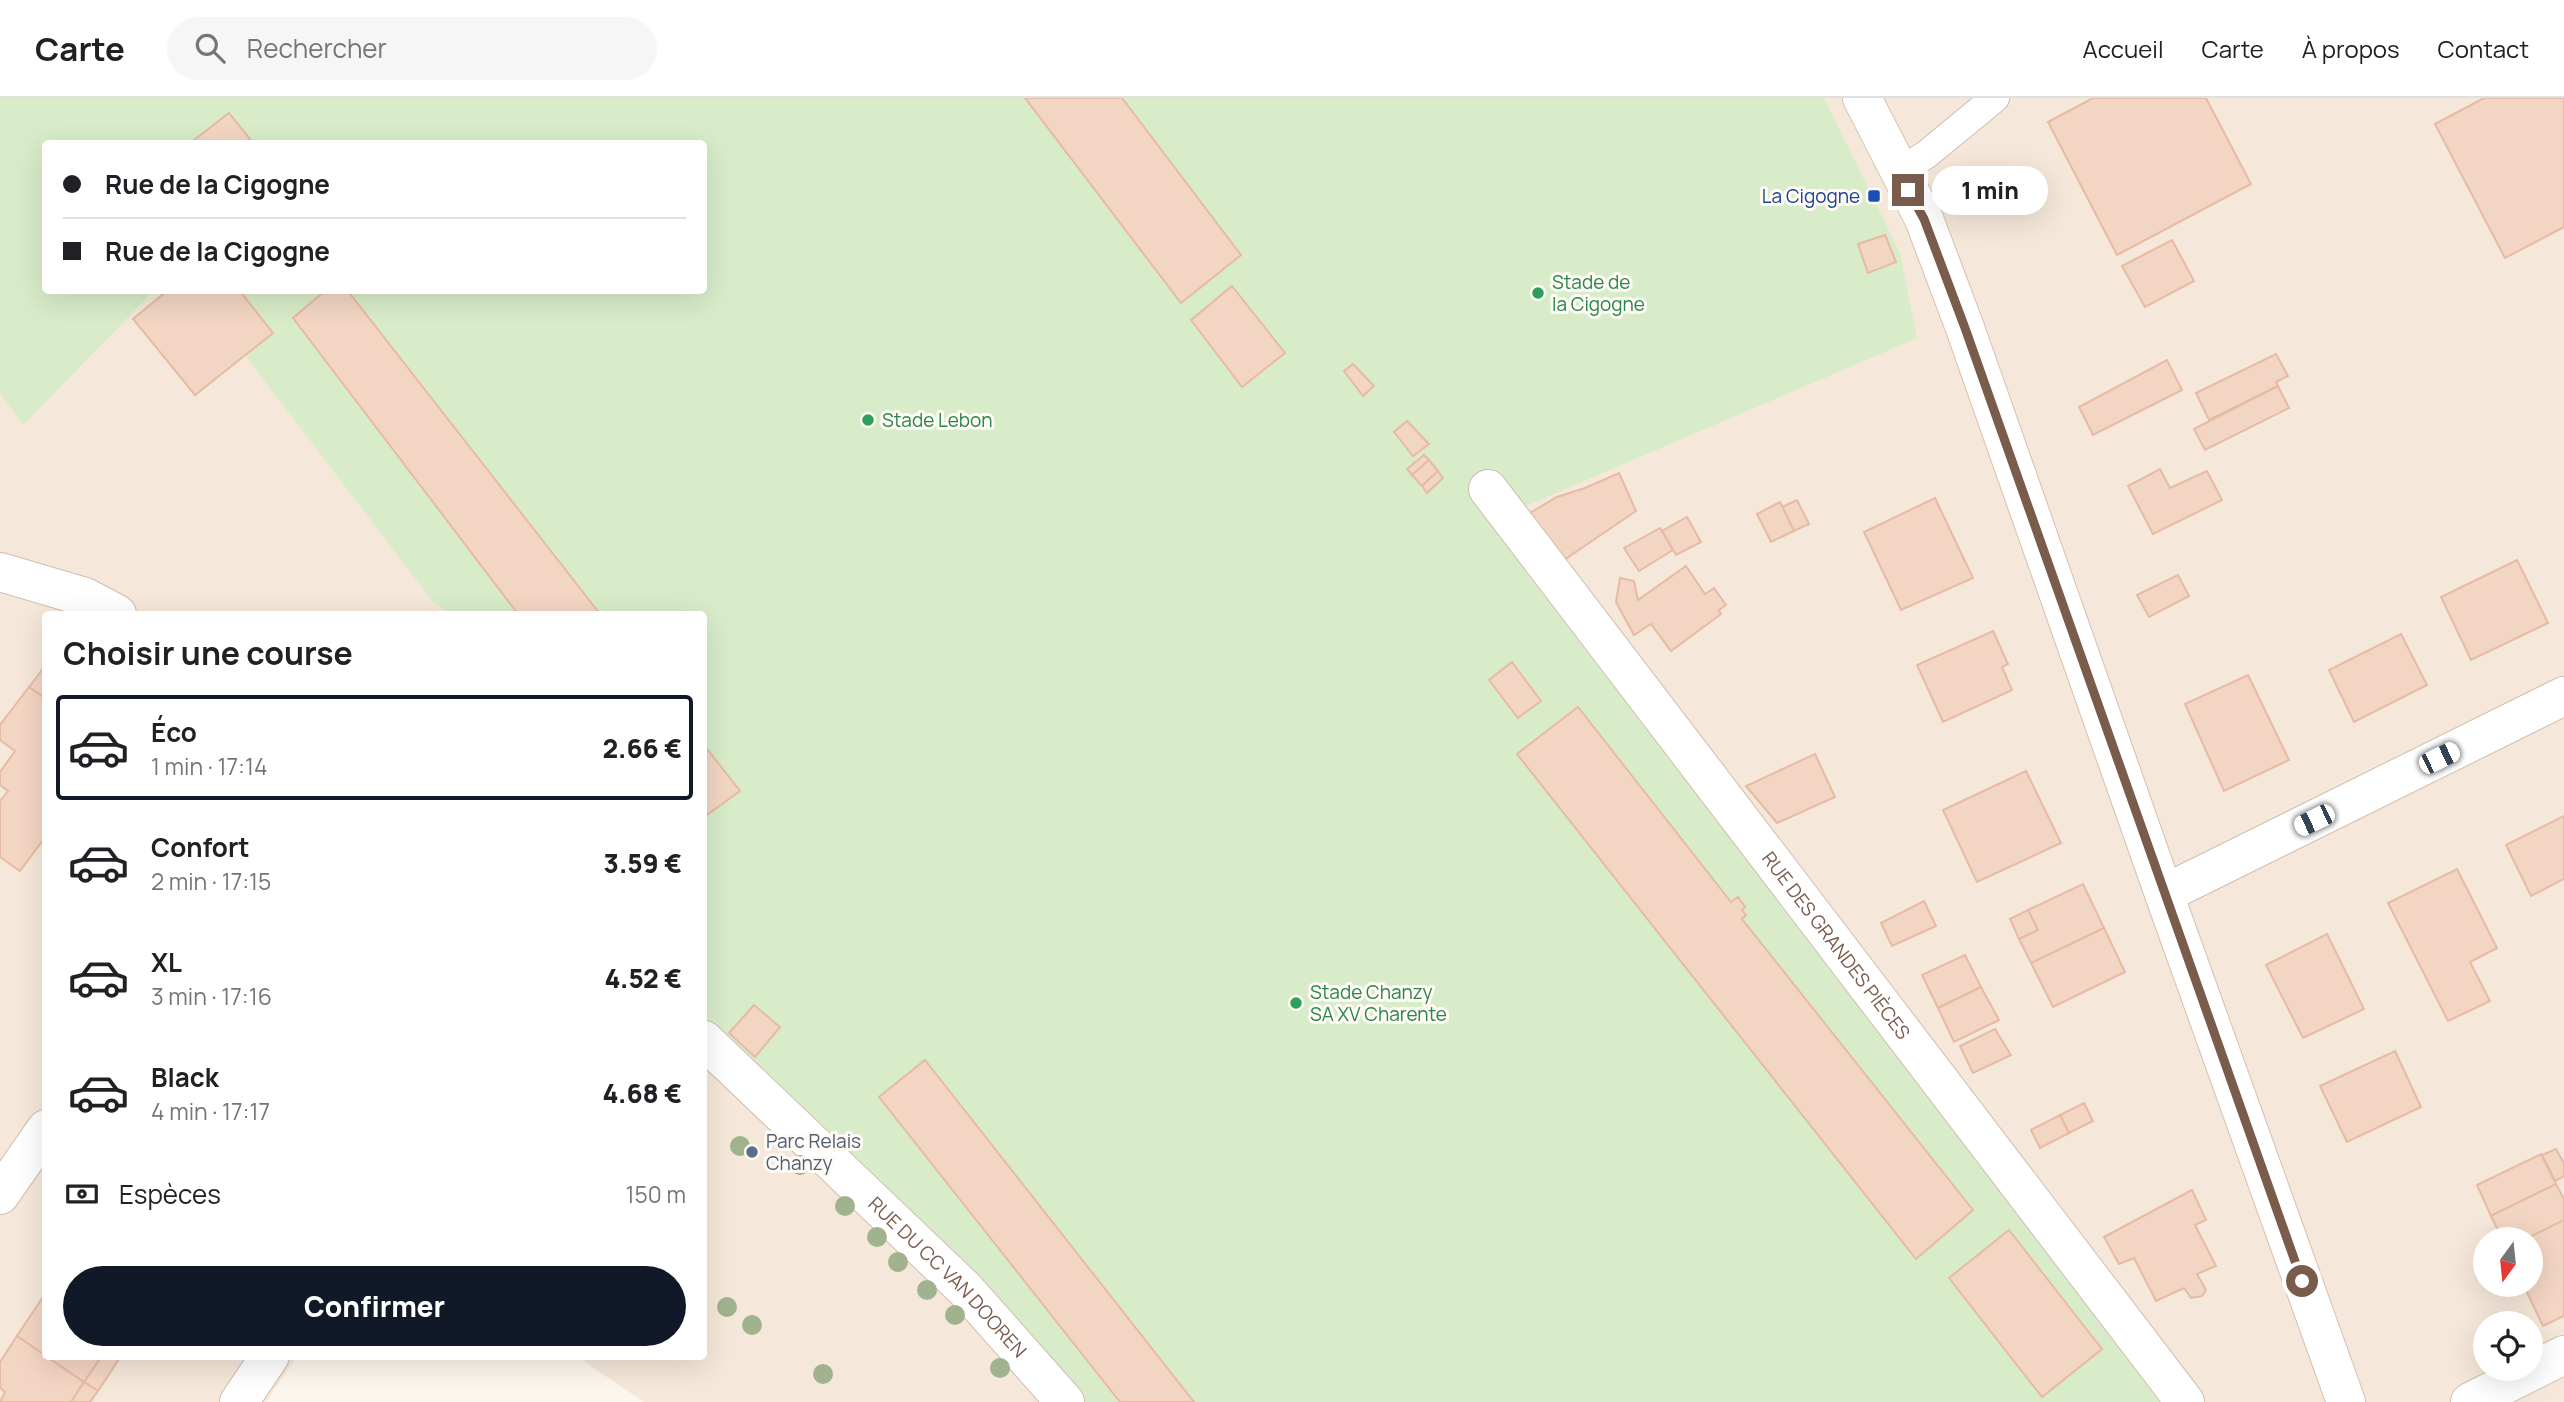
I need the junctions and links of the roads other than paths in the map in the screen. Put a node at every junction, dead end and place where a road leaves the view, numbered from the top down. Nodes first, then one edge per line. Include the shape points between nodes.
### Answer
1 (1862, 98) edge
2 (1995, 98) edge
3 (1899, 172) junction
4 (1488, 489) dead end
5 (0, 572) edge
6 (111, 611) edge
7 (2564, 696) edge
8 (2164, 894) junction
9 (707, 1043) edge
10 (42, 1135) edge
11 (0, 1195) edge
12 (2564, 1355) edge
13 (267, 1360) edge
14 (240, 1402) edge
15 (1065, 1402) edge
16 (2185, 1402) edge
17 (2346, 1402) edge
18 (2470, 1402) edge

1 - 3 street
2 - 3 lane
3 - 8 street via 1924,219 1965,328
4 - 16 street, RUE DES GRANDES PIÈCES
5 - 6 street via 85,597
7 - 8 street
8 - 17 street
9 - 15 street, RUE DU CC VAN DOOREN via 965,1289
10 - 11 street
12 - 18 street
13 - 14 street

